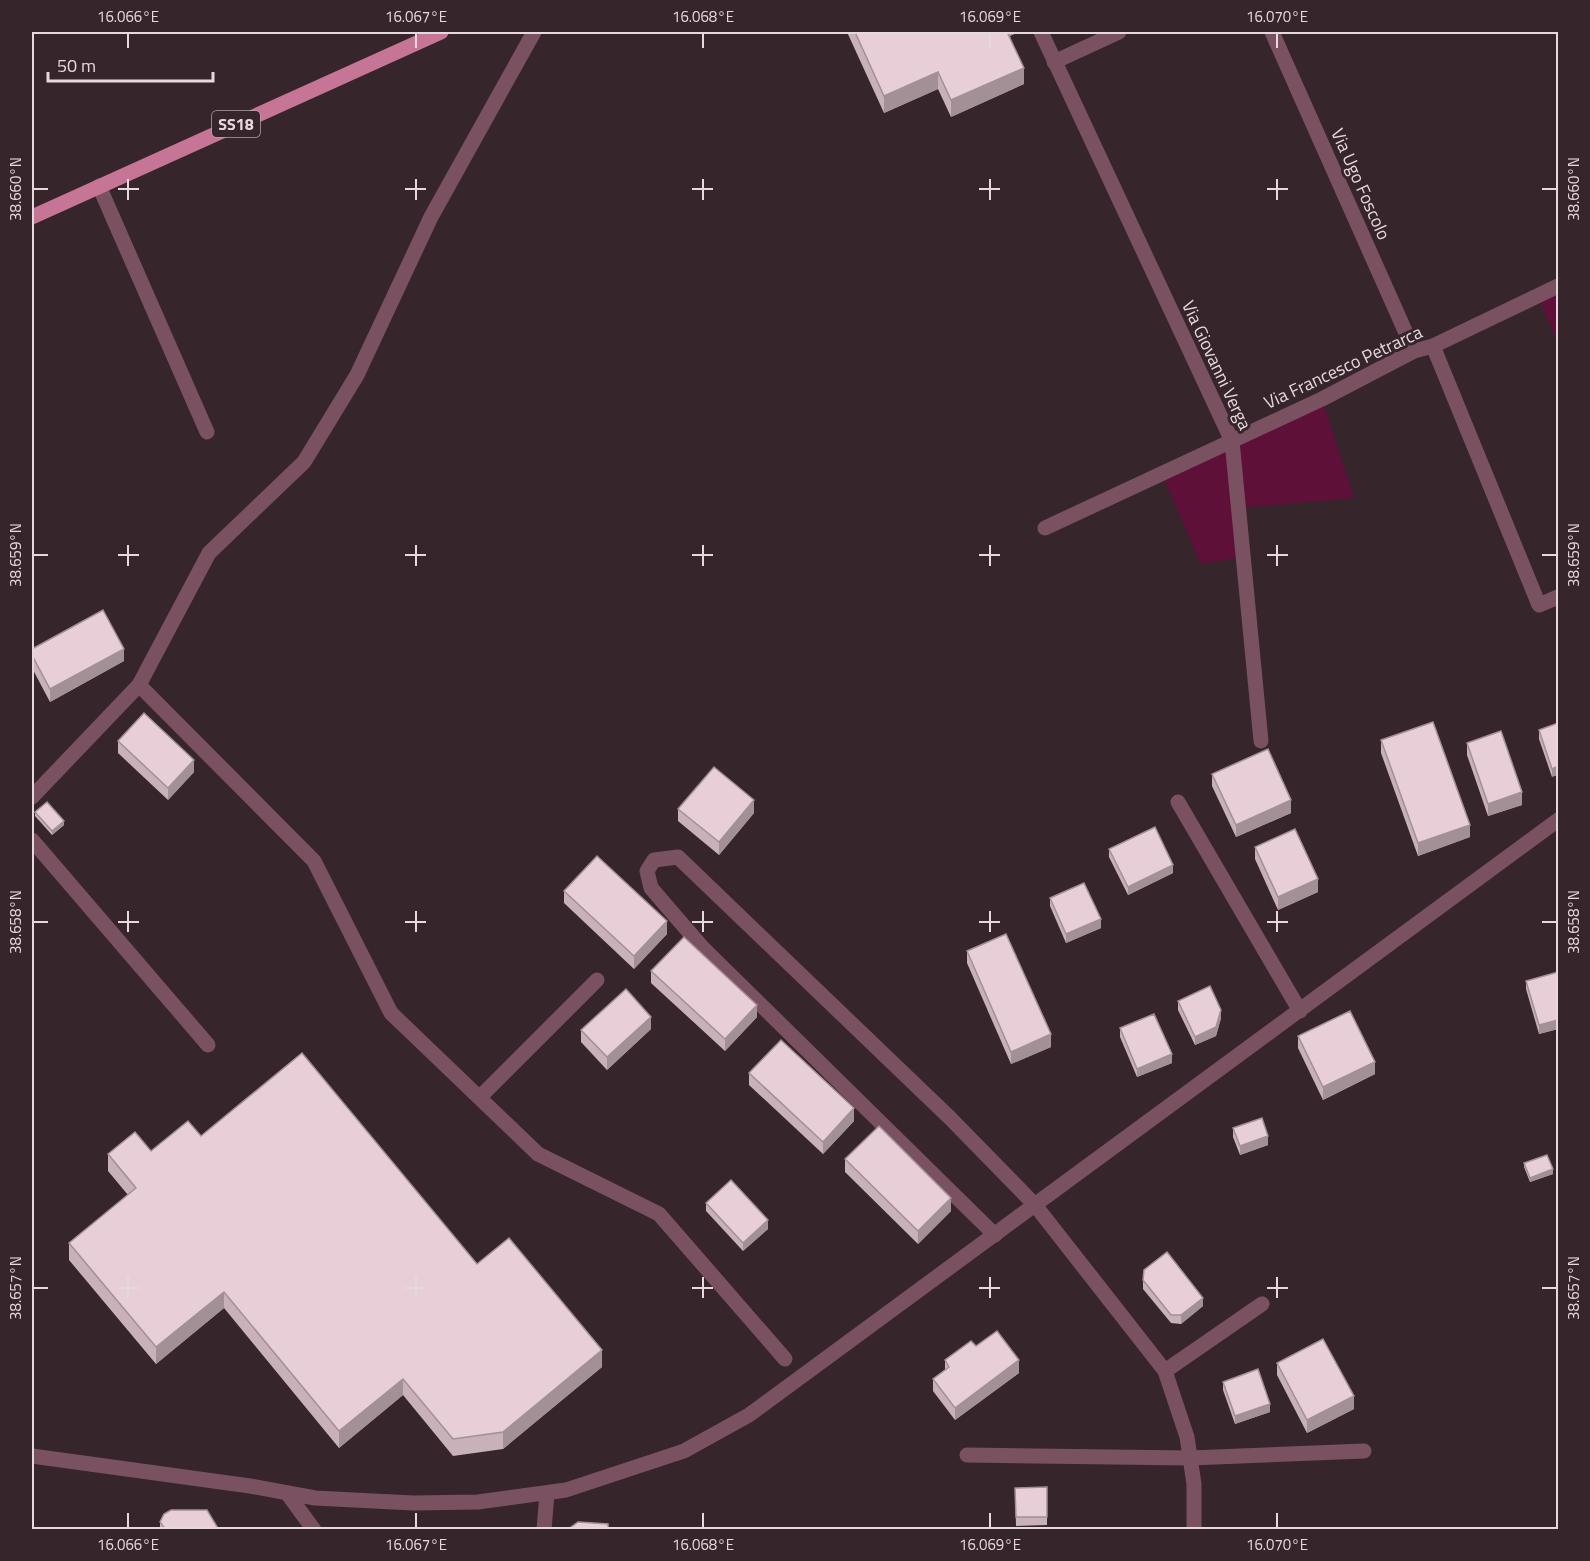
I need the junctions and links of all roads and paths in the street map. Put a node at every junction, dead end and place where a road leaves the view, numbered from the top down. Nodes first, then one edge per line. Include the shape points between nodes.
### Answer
1 (441, 32) edge
2 (534, 32) edge
3 (1041, 32) edge
4 (1119, 32) edge
5 (1272, 32) edge
6 (1054, 62) junction
7 (99, 186) junction
8 (32, 217) edge
9 (1558, 286) edge
10 (1432, 346) junction
11 (1414, 351) junction
12 (207, 432) dead end
13 (1232, 441) junction
14 (1045, 528) dead end
15 (1558, 597) edge
16 (139, 685) junction
17 (1261, 741) dead end
18 (32, 797) edge
19 (1178, 801) dead end
20 (1558, 820) edge
21 (32, 840) edge
22 (597, 980) dead end
23 (1300, 1011) junction
24 (208, 1045) dead end
25 (480, 1098) junction
26 (1035, 1205) junction
27 (995, 1235) junction
28 (1262, 1304) dead end
29 (785, 1359) dead end
30 (1165, 1371) junction
31 (1364, 1451) dead end
32 (967, 1455) dead end
33 (32, 1456) edge
34 (1190, 1458) junction
35 (287, 1493) junction
36 (546, 1493) junction
37 (314, 1530) edge
38 (544, 1530) edge
39 (1194, 1530) edge

1 - 7 main road, SS18
2 - 16 street via 431,217 357,375 304,462 209,553
3 - 6 street, Via Giovanni Verga
4 - 6 street
5 - 11 street, Via Ugo Foscolo
6 - 13 street, Via Giovanni Verga
7 - 8 main road, SS18
7 - 12 street
9 - 10 street, Via Francesco Petrarca
10 - 11 street, Via Francesco Petrarca
10 - 15 street via 1539,605
11 - 13 street, Via Francesco Petrarca
13 - 14 street, Via Francesco Petrarca
13 - 17 street, Via Giovanni Verga
16 - 18 street
16 - 25 street via 314,861 391,1012
19 - 23 street
20 - 23 street
21 - 24 street
22 - 25 street
23 - 26 street
25 - 29 street via 538,1154 658,1214
26 - 27 street
26 - 27 street via 678,857 654,860 647,871 651,888 702,946
26 - 30 street
27 - 36 street via 749,1415 684,1451
28 - 30 street
30 - 34 street
31 - 34 street
32 - 34 street
33 - 35 street
34 - 39 street
35 - 36 street via 413,1503 478,1502
35 - 37 street
36 - 38 street

